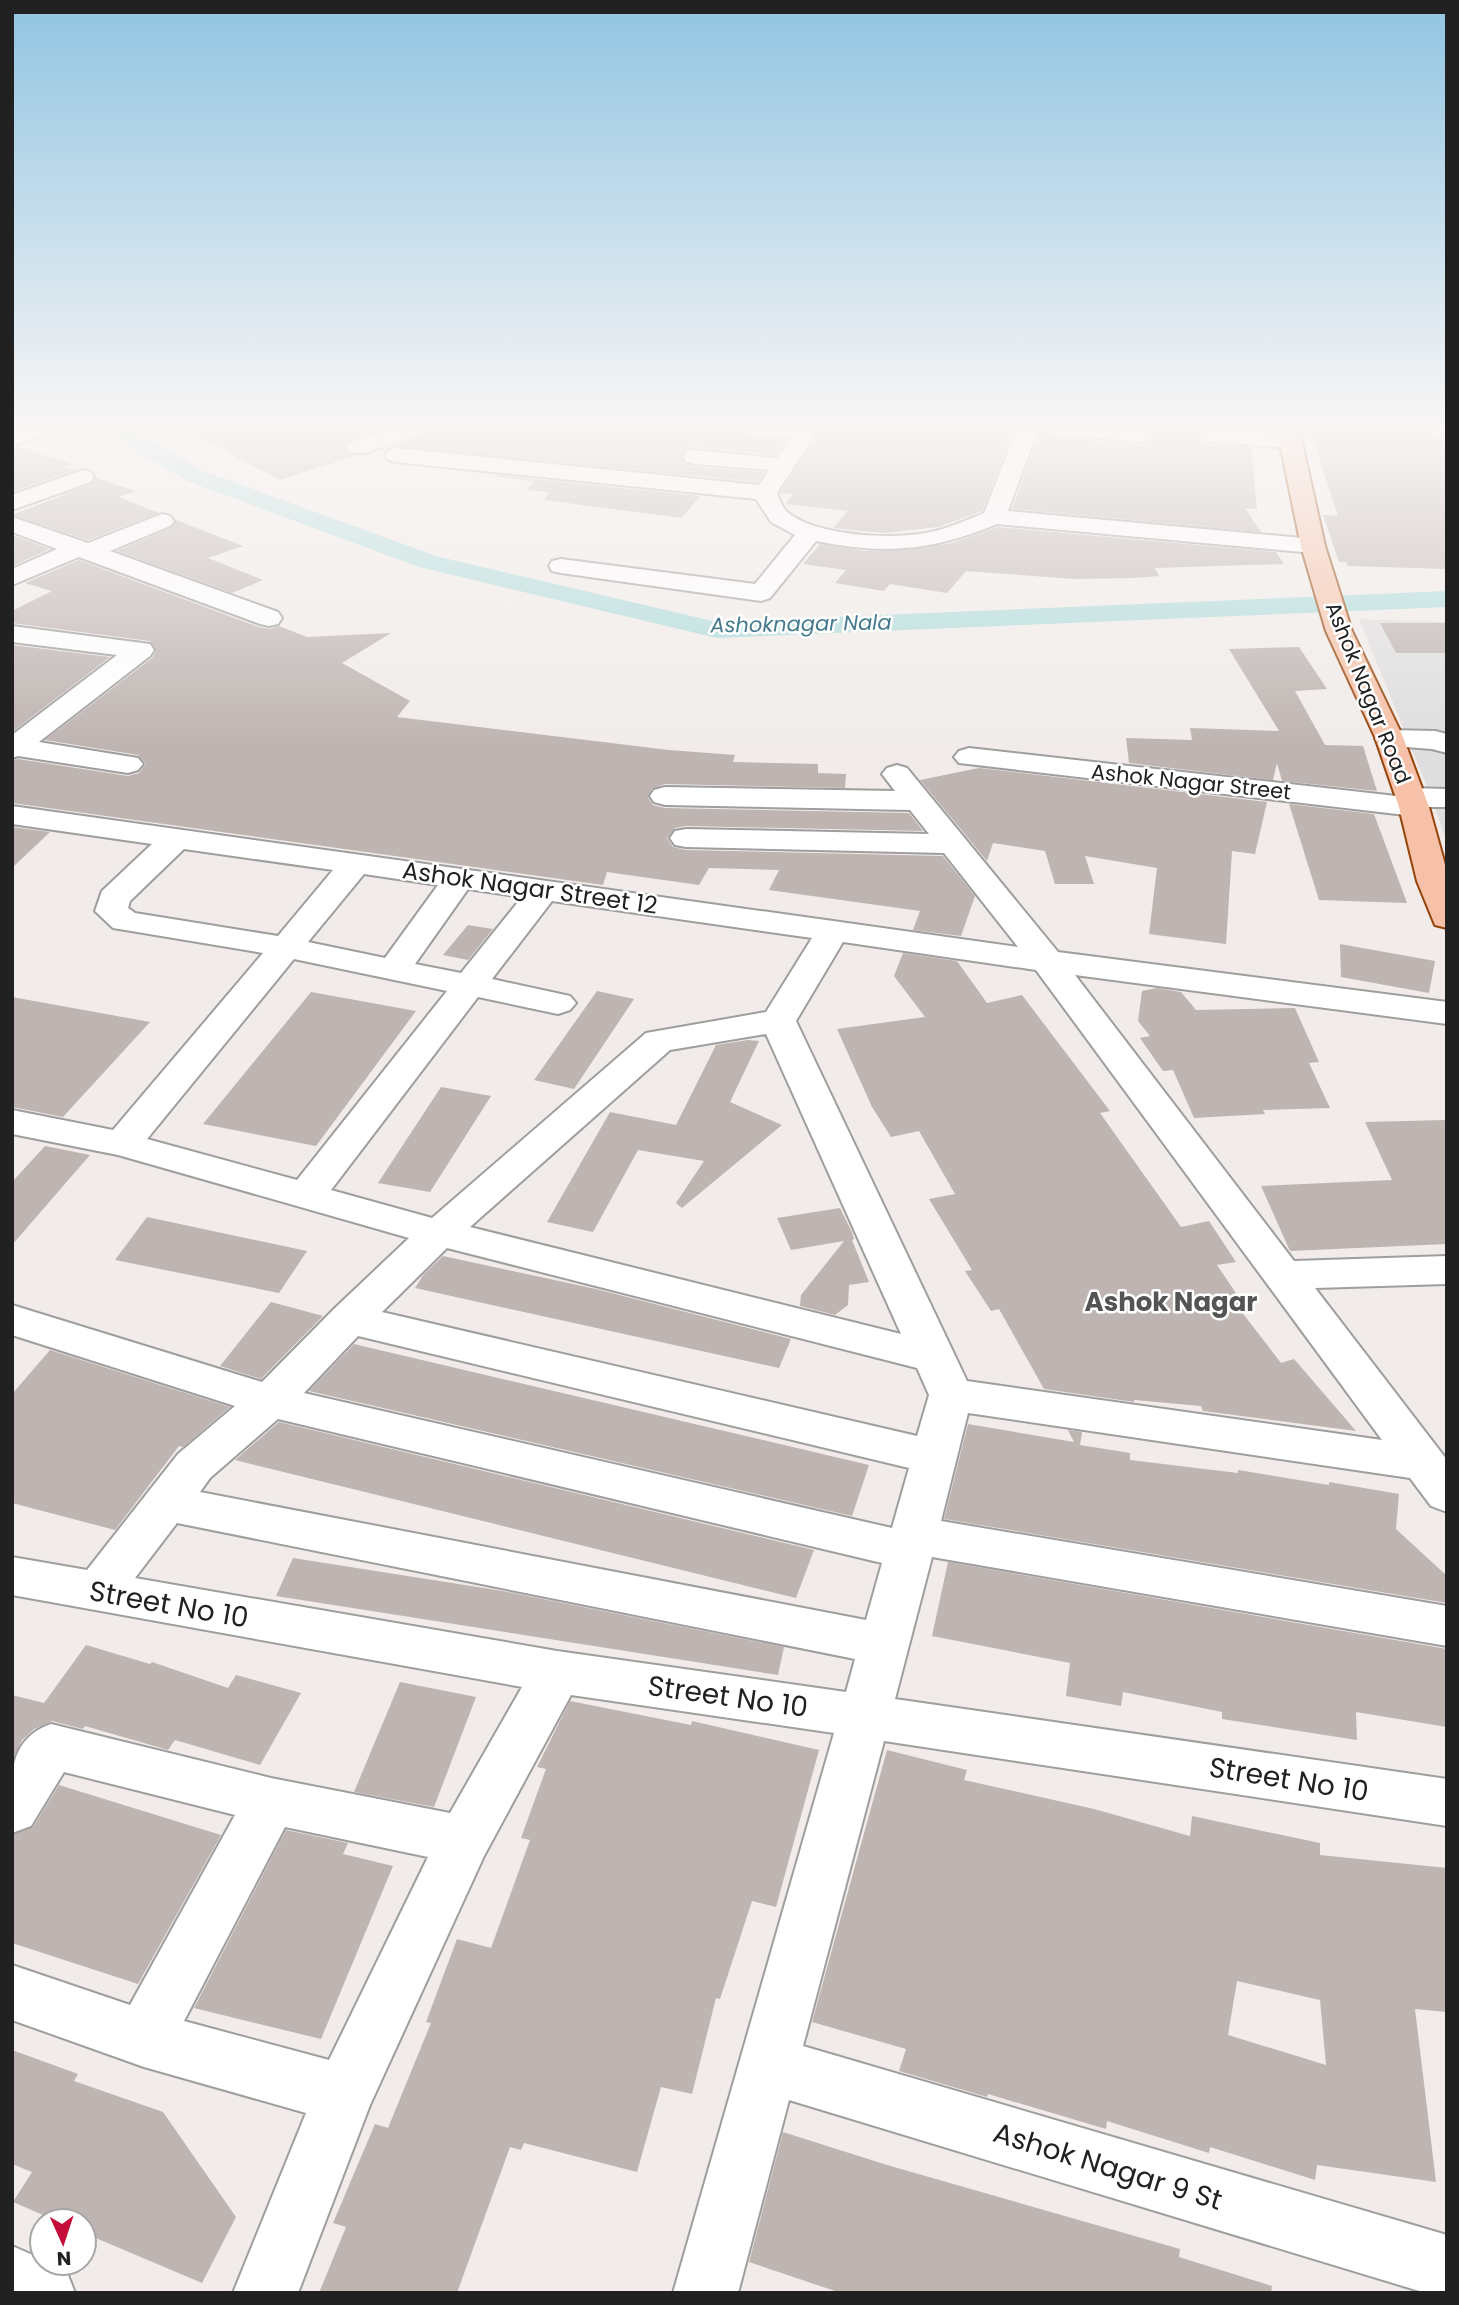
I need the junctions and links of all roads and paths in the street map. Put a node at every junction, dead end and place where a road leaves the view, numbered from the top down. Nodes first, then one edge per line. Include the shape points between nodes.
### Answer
1 (33, 532) edge
2 (133, 532) edge
3 (807, 532) edge
4 (956, 532) edge
5 (1111, 532) edge
6 (1310, 532) edge
7 (811, 533) junction
8 (83, 550) junction
9 (1316, 557) junction
10 (561, 566) dead end
11 (12, 578) edge
12 (269, 618) dead end
13 (12, 634) edge
14 (1447, 744) edge
15 (1392, 746) junction
16 (14, 748) edge
17 (1447, 755) edge
18 (969, 757) dead end
19 (128, 764) dead end
20 (897, 775) dead end
21 (665, 796) dead end
22 (1447, 798) edge
23 (916, 801) junction
24 (1412, 802) junction
25 (12, 815) edge
26 (177, 838) junction
27 (686, 838) dead end
28 (952, 844) junction
29 (356, 863) junction
30 (459, 878) junction
31 (1440, 882) edge
32 (544, 890) junction
33 (1447, 918) edge
34 (833, 930) junction
35 (286, 947) junction
36 (1047, 961) junction
37 (394, 970) junction
38 (470, 984) junction
39 (558, 1003) dead end
40 (1447, 1013) edge
41 (778, 1021) junction
42 (12, 1122) edge
43 (122, 1144) junction
44 (306, 1195) junction
45 (439, 1233) junction
46 (1447, 1270) edge
47 (1281, 1275) junction
48 (349, 1319) junction
49 (12, 1320) edge
50 (941, 1376) junction
51 (270, 1401) junction
52 (934, 1457) junction
53 (1435, 1479) edge
54 (166, 1503) junction
55 (911, 1543) junction
56 (12, 1576) edge
57 (98, 1591) junction
58 (1447, 1626) edge
59 (884, 1644) junction
60 (557, 1672) junction
61 (865, 1716) junction
62 (271, 1801) junction
63 (1447, 1803) edge
64 (12, 1809) edge
65 (464, 1840) junction
66 (12, 1993) edge
67 (144, 2038) junction
68 (769, 2065) junction
69 (344, 2094) junction
70 (1447, 2267) edge
71 (12, 2278) edge
72 (43, 2293) edge
73 (265, 2293) edge
74 (705, 2293) edge

1 - 8 street
2 - 8 street
3 - 7 street
4 - 7 street via 939,538 849,541
5 - 9 street
6 - 9 main road, Ashok Nagar Road
7 - 10 street via 761,593
8 - 11 street
8 - 12 street
9 - 15 main road, Ashok Nagar Road via 1339,631
13 - 16 street via 141,650
14 - 15 street via 1435,740
15 - 17 street
15 - 24 main road, Ashok Nagar Road
16 - 19 street
18 - 24 street, Ashok Nagar Street
20 - 23 street
21 - 23 street
22 - 24 street, Ashok Nagar Street
23 - 28 street
24 - 31 main road, Ashok Nagar Road
25 - 26 street, Ashok Nagar Street 12
26 - 29 street, Ashok Nagar Street 12
26 - 35 street via 114,898 111,911 125,921
27 - 28 street
28 - 36 street
29 - 30 street, Ashok Nagar Street 12
29 - 35 street
30 - 32 street, Ashok Nagar Street 12
30 - 37 street
31 - 33 main road, Ashok Nagar Road
32 - 34 street, Ashok Nagar Street 12
32 - 38 street
34 - 36 street, Ashok Nagar Street 12
34 - 41 street
35 - 37 street
35 - 43 street
36 - 40 street, Ashok Nagar Street 12
36 - 47 street
37 - 38 street
38 - 39 street
38 - 44 street
41 - 45 street via 659,1041
41 - 50 street
42 - 43 street
43 - 44 street
44 - 45 street
45 - 48 street
45 - 50 street via 841,1332
46 - 47 street
47 - 53 street
48 - 51 street
48 - 52 street
49 - 51 street
50 - 52 street
50 - 53 street
51 - 54 street via 194,1466
51 - 55 street
52 - 55 street
54 - 57 street
54 - 59 street
55 - 58 street
55 - 59 street
56 - 57 street, Street No 10
57 - 60 street, Street No 10
59 - 61 street
60 - 61 street, Street No 10
60 - 65 street
61 - 63 street, Street No 10
61 - 68 street
62 - 64 street via 51,1746
62 - 65 street
62 - 67 street
65 - 69 street
66 - 67 street
67 - 69 street
68 - 70 street, Ashok Nagar 9 St
68 - 74 street
69 - 73 street
71 - 72 street

